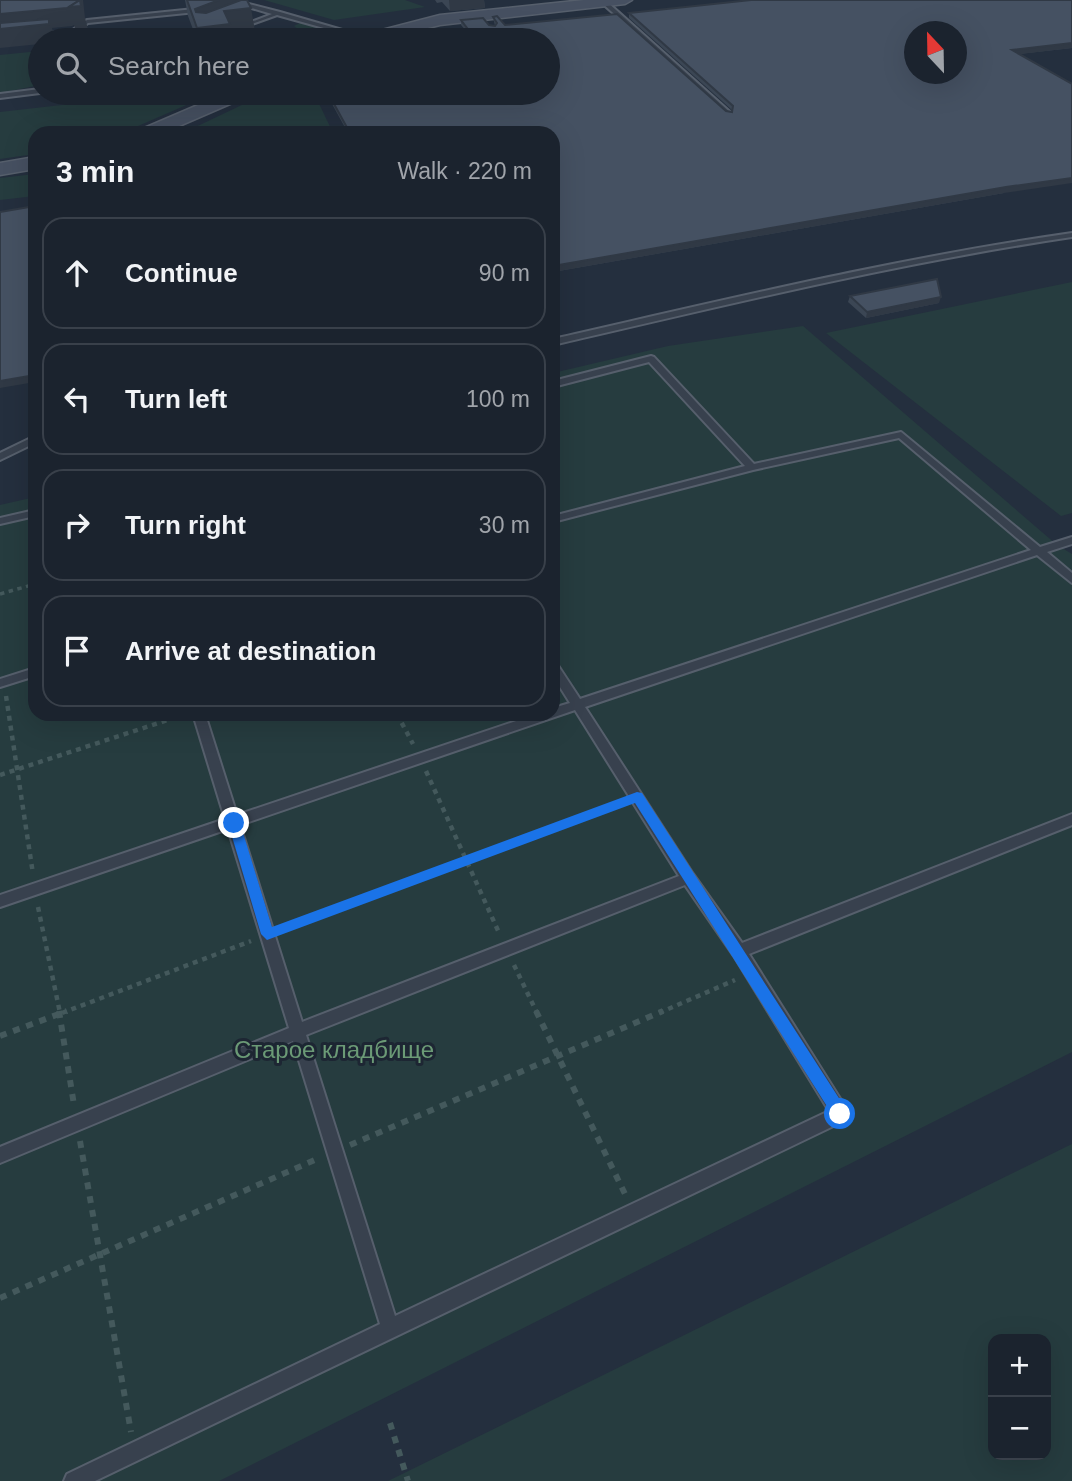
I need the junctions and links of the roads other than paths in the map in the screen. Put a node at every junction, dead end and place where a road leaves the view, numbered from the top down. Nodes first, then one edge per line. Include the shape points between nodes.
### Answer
1 (227, 0) edge
2 (625, 0) edge
3 (604, 2) junction
4 (250, 5) junction
5 (223, 8) edge
6 (209, 10) edge
7 (278, 13) junction
8 (87, 22) junction
9 (37, 27) edge
10 (79, 28) edge
11 (239, 28) edge
12 (328, 28) edge
13 (408, 28) edge
14 (25, 36) edge
15 (28, 36) edge
16 (28, 92) edge
17 (0, 96) edge
18 (212, 105) edge
19 (729, 114) edge
20 (164, 126) edge
21 (28, 164) edge
22 (0, 169) edge
23 (1072, 235) edge
24 (560, 340) edge
25 (560, 382) edge
26 (28, 443) edge
27 (0, 457) edge
28 (752, 467) junction
29 (28, 515) edge
30 (560, 517) edge
31 (0, 522) edge
32 (1072, 540) edge
33 (1040, 550) junction
34 (1072, 579) edge
35 (28, 674) edge
36 (560, 679) edge
37 (2, 682) edge
38 (576, 705) junction
39 (560, 711) edge
40 (201, 721) edge
41 (532, 721) edge
42 (1072, 819) edge
43 (234, 823) junction
44 (688, 878) junction
45 (0, 901) edge
46 (739, 951) junction
47 (296, 1032) junction
48 (0, 1154) edge
49 (390, 1328) junction
50 (74, 1481) edge

1 - 4 lane
2 - 3 street
3 - 13 street via 440,20
3 - 19 lane
4 - 5 lane
4 - 7 lane
6 - 8 lane
7 - 11 lane
7 - 12 lane
8 - 9 lane
8 - 10 lane
14 - 15 lane
16 - 17 lane
18 - 20 street
21 - 22 street
23 - 24 lane via 914,262
25 - 28 lane via 651,359
26 - 27 lane
28 - 30 lane
28 - 33 lane via 901,435
29 - 31 lane
32 - 33 lane
33 - 34 lane
33 - 38 lane
35 - 37 lane
36 - 38 lane
38 - 39 lane
38 - 44 lane
40 - 43 lane
41 - 43 lane
42 - 46 lane
43 - 45 lane
43 - 47 lane
44 - 46 lane
44 - 47 lane
46 - 49 lane via 840,1114
47 - 48 lane
47 - 49 lane
49 - 50 lane

